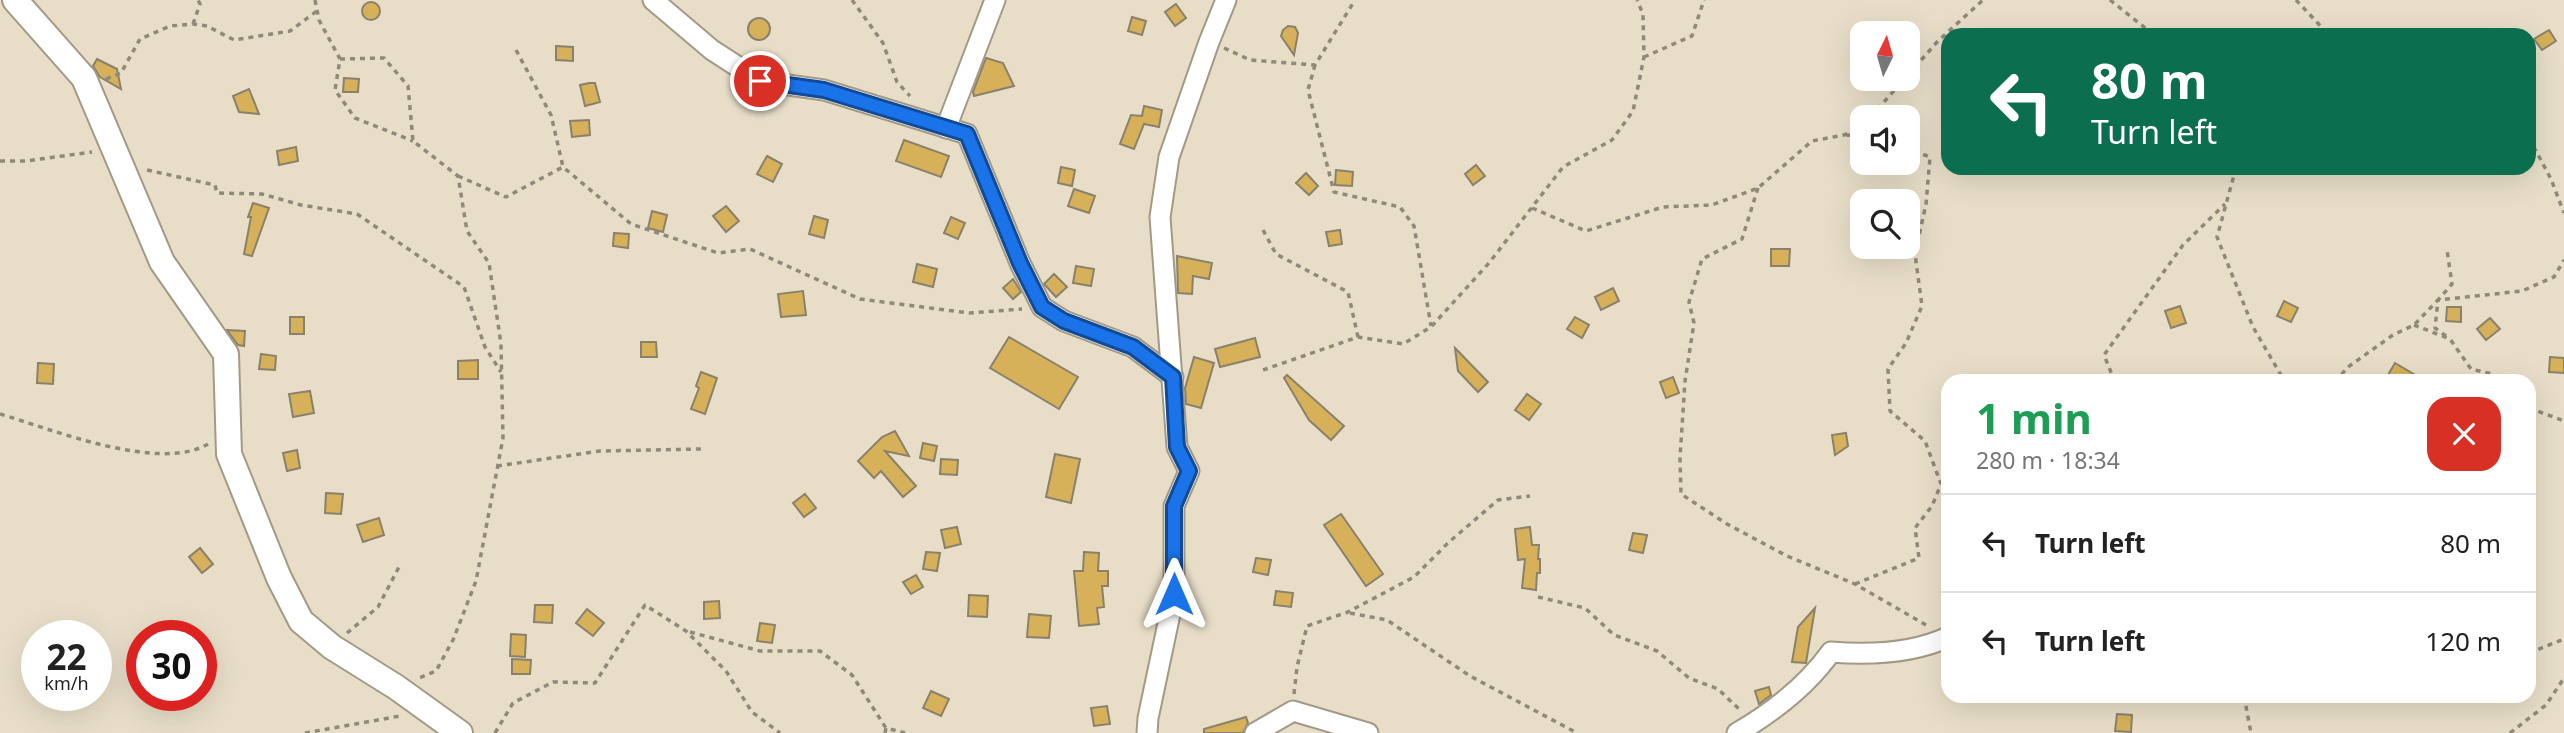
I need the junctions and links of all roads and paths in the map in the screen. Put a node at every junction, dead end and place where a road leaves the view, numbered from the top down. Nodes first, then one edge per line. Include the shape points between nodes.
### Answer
1 (15, 0) edge
2 (198, 0) edge
3 (315, 0) edge
4 (653, 0) edge
5 (852, 0) edge
6 (995, 0) edge
7 (1226, 0) edge
8 (1354, 0) edge
9 (1637, 0) edge
10 (1704, 0) edge
11 (1983, 0) edge
12 (2110, 0) edge
13 (2296, 0) edge
14 (317, 11) junction
15 (193, 24) junction
16 (1952, 28) edge
17 (2145, 28) edge
18 (2322, 28) edge
19 (1941, 38) edge
20 (1209, 42) junction
21 (516, 50) dead end
22 (1644, 57) junction
23 (340, 59) junction
24 (1920, 61) edge
25 (1315, 65) junction
26 (88, 86) junction
27 (1894, 91) edge
28 (1882, 105) edge
29 (939, 126) junction
30 (1850, 132) edge
31 (1844, 135) junction
32 (1850, 135) edge
33 (413, 141) junction
34 (113, 150) junction
35 (2536, 151) edge
36 (1920, 153) edge
37 (0, 161) edge
38 (563, 167) junction
39 (147, 170) dead end
40 (2233, 175) edge
41 (458, 176) junction
42 (1758, 188) junction
43 (2226, 203) junction
44 (1531, 207) junction
45 (2564, 213) edge
46 (1263, 230) dead end
47 (2447, 250) dead end
48 (2564, 260) edge
49 (2438, 300) junction
50 (1042, 307) junction
51 (2414, 325) junction
52 (1431, 327) junction
53 (1358, 337) junction
54 (2450, 340) junction
55 (1263, 370) dead end
56 (501, 372) junction
57 (2112, 374) edge
58 (2280, 374) edge
59 (2342, 374) edge
60 (2492, 374) edge
61 (1173, 377) junction
62 (2536, 411) edge
63 (0, 414) edge
64 (2564, 421) edge
65 (228, 429) junction
66 (702, 449) dead end
67 (498, 466) junction
68 (1530, 496) dead end
69 (399, 567) dead end
70 (1855, 584) junction
71 (1538, 597) dead end
72 (1348, 612) junction
73 (686, 631) junction
74 (1941, 634) edge
75 (1941, 639) edge
76 (2564, 639) edge
77 (332, 647) junction
78 (2536, 650) edge
79 (2564, 678) edge
80 (396, 687) junction
81 (2245, 703) edge
82 (430, 711) junction
83 (1293, 711) junction
84 (1746, 728) edge
85 (885, 731) edge
86 (305, 733) edge
87 (460, 733) edge
88 (495, 733) edge
89 (780, 733) edge
90 (905, 733) edge
91 (1147, 733) edge
92 (1255, 733) edge
93 (1368, 733) edge
94 (1577, 733) edge
95 (2251, 733) edge
96 (2510, 733) edge

1 - 26 street
2 - 15 path
3 - 14 path
4 - 29 street via 712,50 760,81 824,90
5 - 29 path via 883,43 897,82
6 - 29 street
7 - 20 street
8 - 25 path
9 - 22 path via 1643,13
10 - 22 path via 1692,36
11 - 16 path
12 - 17 path
13 - 18 path
14 - 15 path via 290,31 234,40
14 - 23 path
15 - 26 path via 170,26 140,38 121,72
19 - 24 path
20 - 25 path via 1250,60
20 - 61 street via 1169,157 1160,218
21 - 38 path via 551,115
22 - 44 path via 1633,111 1612,140 1563,167
23 - 33 path via 335,90 355,118
23 - 33 path via 384,58 408,86
25 - 52 path via 1308,90 1334,192 1400,207 1414,226
26 - 34 street
27 - 28 path
29 - 50 street via 967,134
30 - 31 path
31 - 32 path
31 - 42 path via 1812,141
33 - 41 path
34 - 37 path
34 - 65 street via 162,262 226,354
35 - 45 path
36 - 70 path via 1930,157 1915,254 1922,306 1888,369 1890,411 1925,442 1941,484 1915,528 1919,558
38 - 41 path via 506,197
38 - 50 path via 631,224 718,253 750,249 860,299 969,313
39 - 56 path via 215,185 218,193 262,194 357,214 464,287 485,347
40 - 43 path
41 - 56 path via 467,231 489,263
42 - 44 path via 1713,205 1663,206 1586,231
42 - 70 path via 1742,239 1702,259 1689,302 1694,323 1685,381 1681,494 1787,556
43 - 57 path via 2183,245 2104,355
43 - 58 path via 2217,237 2253,327
44 - 52 path via 1489,263
46 - 53 path via 1276,254 1348,292
47 - 49 path via 2452,284
48 - 49 path via 2554,277 2522,291
49 - 51 path
49 - 54 path via 2435,328
50 - 61 street via 1064,321 1133,347
51 - 54 path
51 - 59 path via 2393,335
52 - 53 path via 1403,344
53 - 55 path
54 - 60 path via 2470,369
56 - 67 path via 503,438
61 - 91 street via 1177,447 1189,471 1174,506 1174,594
62 - 64 path
63 - 65 path via 129,452 172,454 205,447
65 - 77 street via 229,454 279,578 301,621
66 - 67 path via 600,451
67 - 80 path via 477,581 453,640 436,671
68 - 72 path via 1498,500 1414,577
69 - 77 path via 378,607
70 - 74 path
71 - 84 path via 1585,608 1614,635 1657,651 1689,678 1718,689
72 - 83 path via 1307,626
72 - 94 path via 1387,620 1470,676
73 - 85 path via 760,651 820,651 852,675
73 - 88 path via 645,605 594,683 552,682 513,703
73 - 89 path via 726,671 752,712
75 - 84 street via 1920,648 1830,652 1818,670 1773,712
76 - 78 path
77 - 80 street
79 - 96 path via 2546,705
80 - 82 street
81 - 95 path
82 - 86 path
82 - 87 street
83 - 92 street
83 - 93 street
85 - 90 path

